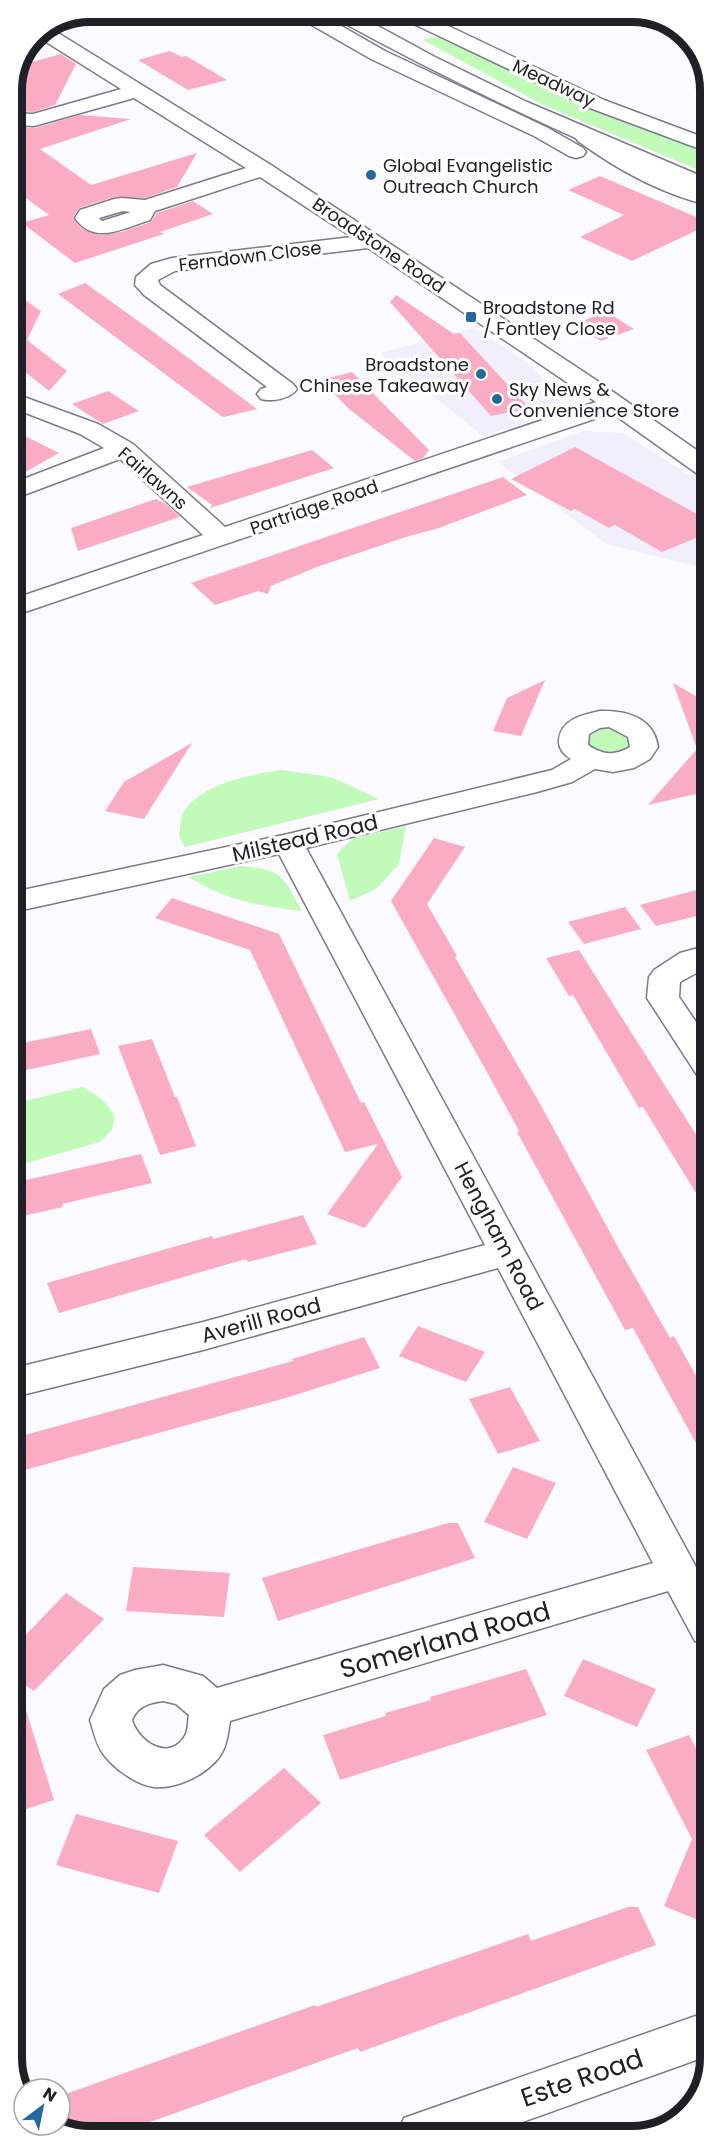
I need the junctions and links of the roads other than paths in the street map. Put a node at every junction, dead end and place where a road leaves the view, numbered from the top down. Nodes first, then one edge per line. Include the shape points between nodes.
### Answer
1 (338, 22) edge
2 (348, 22) edge
3 (426, 23) edge
4 (50, 36) edge
5 (137, 91) junction
6 (22, 119) edge
7 (34, 120) junction
8 (22, 133) edge
9 (576, 139) junction
10 (700, 143) edge
11 (264, 169) junction
12 (700, 184) edge
13 (700, 196) edge
14 (146, 207) dead end
15 (373, 242) junction
16 (269, 394) dead end
17 (22, 403) edge
18 (614, 404) junction
19 (124, 449) junction
20 (700, 464) edge
21 (22, 489) edge
22 (222, 538) junction
23 (22, 605) edge
24 (591, 759) dead end
25 (288, 843) junction
26 (22, 900) edge
27 (700, 958) edge
28 (700, 1054) edge
29 (508, 1252) junction
30 (22, 1381) edge
31 (678, 1572) junction
32 (700, 1611) edge
33 (212, 1708) dead end
34 (700, 2037) edge
35 (446, 2126) edge

1 - 9 street, Meadway via 378,55 541,132
2 - 9 street, Meadway
3 - 10 street, Meadway via 597,104
4 - 5 street, Broadstone Road
5 - 7 street
5 - 11 street, Broadstone Road
6 - 7 street
7 - 8 street via 34,126
9 - 12 street, Meadway
9 - 13 street, Meadway via 660,182
11 - 14 street
11 - 15 street, Broadstone Road
15 - 16 street, Ferndown Close via 172,265 147,277 146,285 152,290 285,389
15 - 18 street, Broadstone Road
17 - 19 street, Fairlawns via 89,429
18 - 20 street, Broadstone Road
18 - 22 street, Partridge Road
19 - 21 street
19 - 22 street, Fairlawns
22 - 23 street, Partridge Road
24 - 25 street, Milstead Road via 562,776 527,786
25 - 26 street, Milstead Road
25 - 29 street, Hengham Road
27 - 28 street via 665,977 663,998
29 - 30 street, Averill Road
29 - 31 street, Hengham Road
31 - 32 street, Hengham Road
31 - 33 street, Somerland Road
34 - 35 street, Este Road

